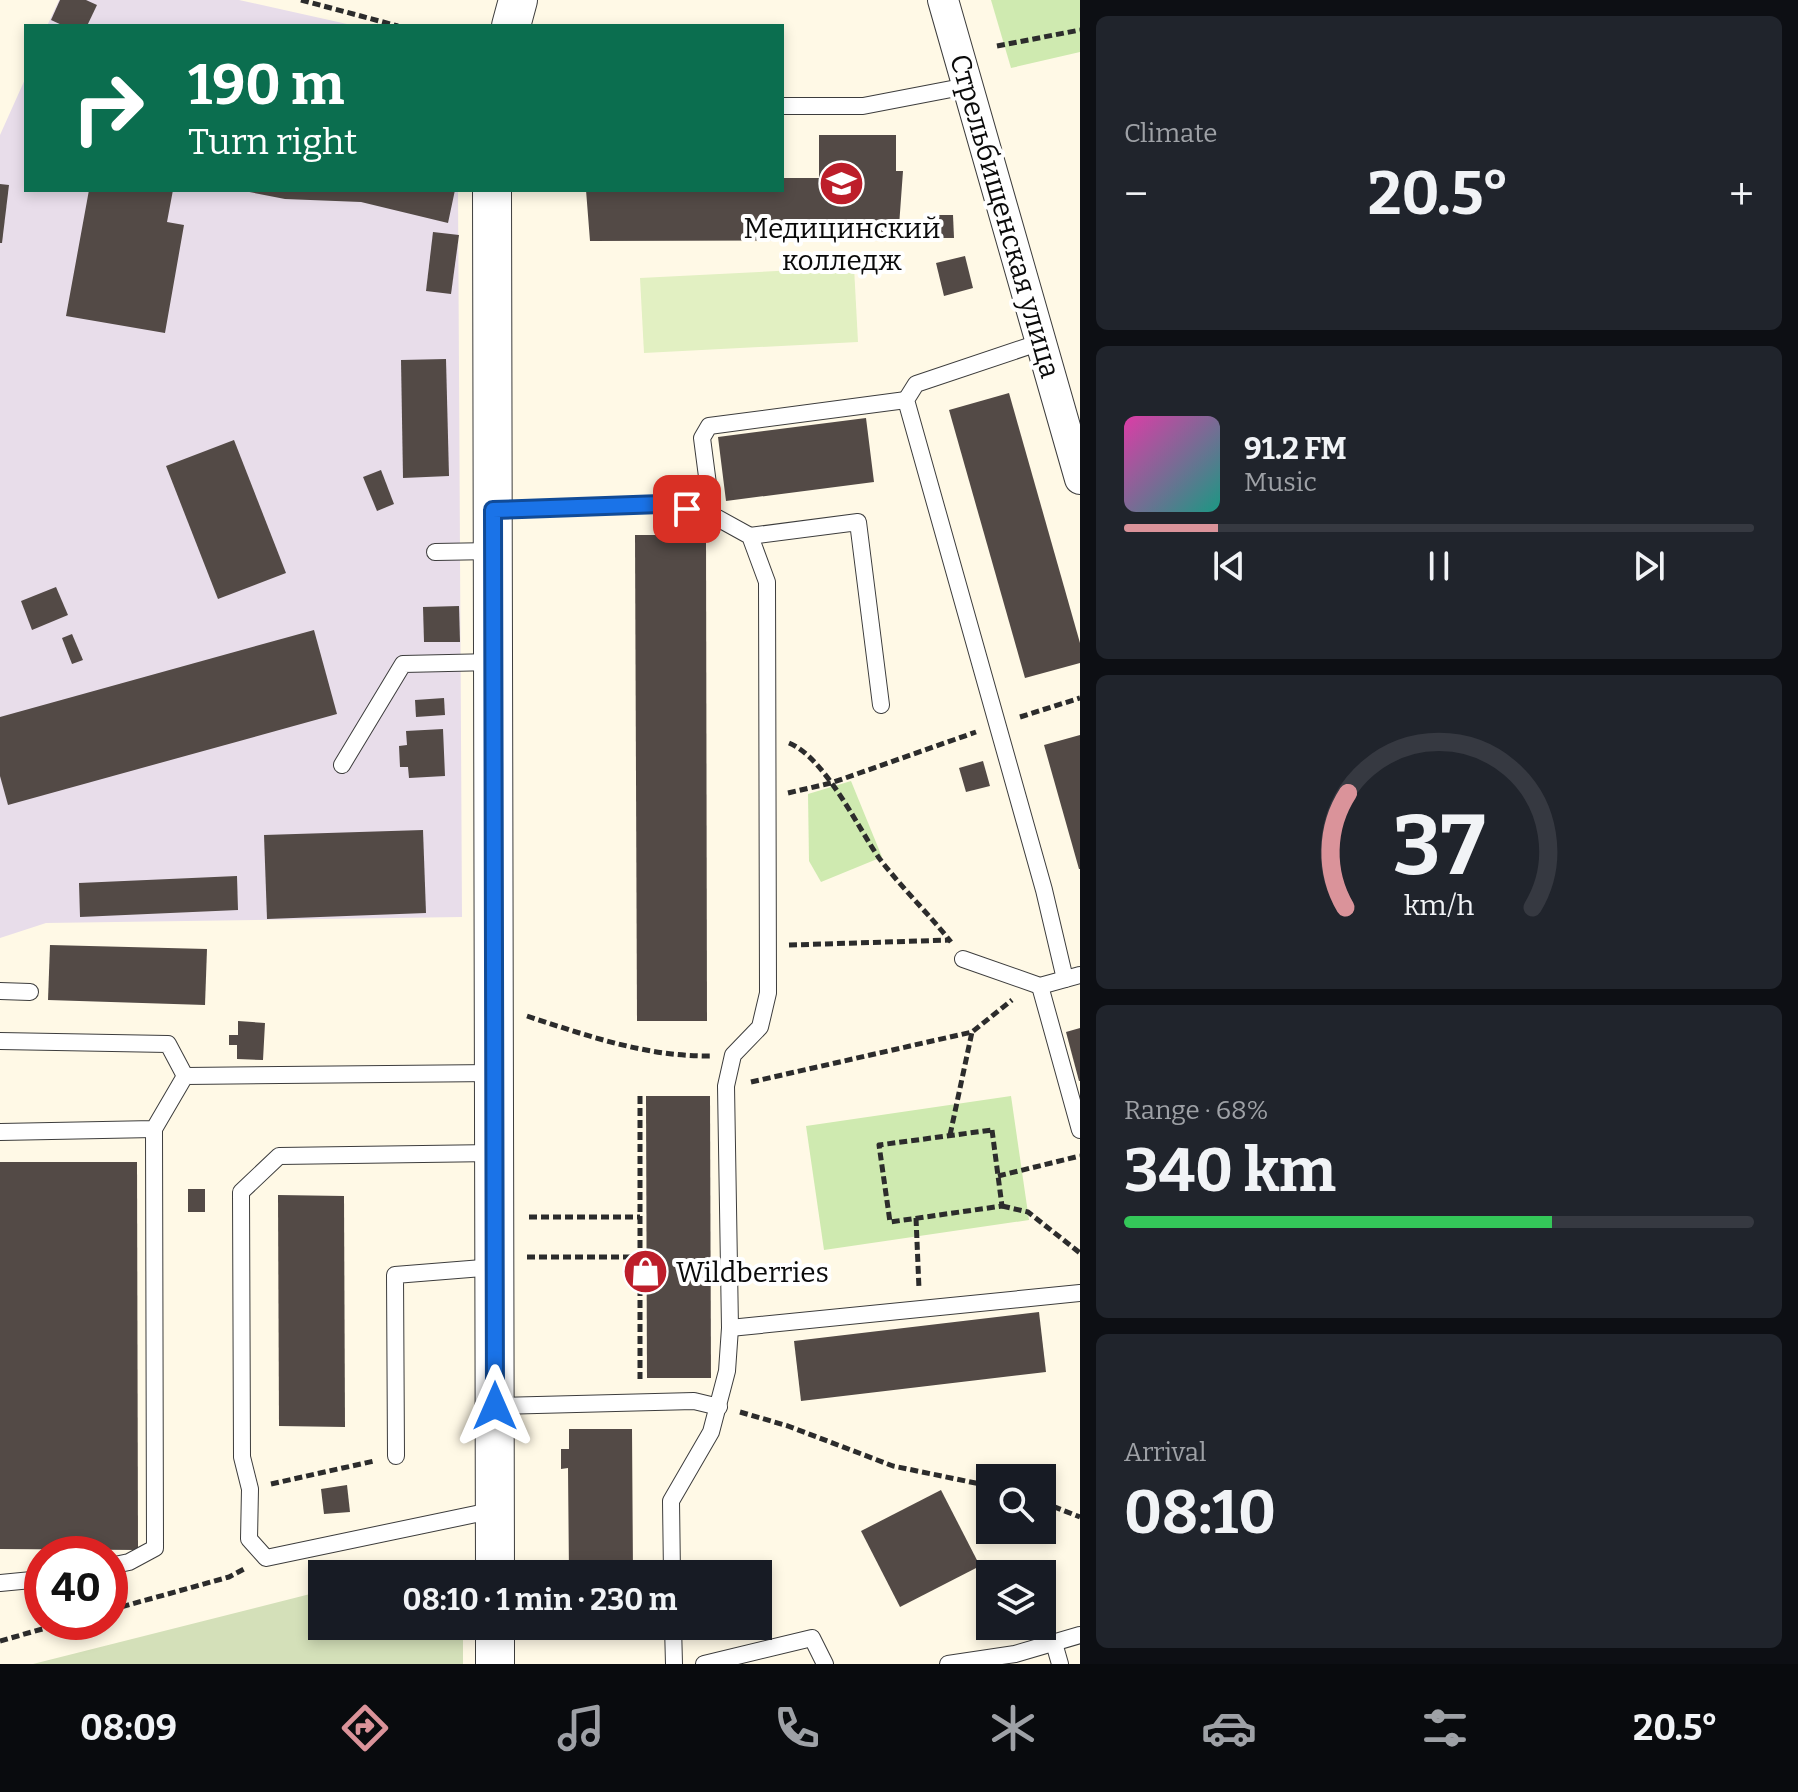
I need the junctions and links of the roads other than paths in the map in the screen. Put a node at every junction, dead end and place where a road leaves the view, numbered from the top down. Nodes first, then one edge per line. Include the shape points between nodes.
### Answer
1 (518, 0) edge
2 (943, 0) edge
3 (512, 24) edge
4 (967, 86) junction
5 (784, 106) edge
6 (492, 192) edge
7 (1041, 342) junction
8 (906, 400) junction
9 (1080, 479) edge
10 (493, 510) junction
11 (712, 515) junction
12 (750, 536) junction
13 (493, 551) junction
14 (435, 552) dead end
15 (494, 662) junction
16 (881, 705) dead end
17 (342, 765) dead end
18 (963, 959) road end
19 (1072, 977) edge
20 (1040, 986) junction
21 (0, 991) edge
22 (30, 992) dead end
23 (0, 1041) edge
24 (494, 1073) junction
25 (185, 1076) junction
26 (154, 1129) junction
27 (1080, 1130) edge
28 (0, 1132) edge
29 (494, 1153) junction
30 (506, 1262) junction
31 (1080, 1293) edge
32 (730, 1328) junction
33 (495, 1406) junction
34 (719, 1407) junction
35 (396, 1456) road end
36 (495, 1510) junction
37 (495, 1560) edge
38 (672, 1560) edge
39 (128, 1562) edge
40 (24, 1581) edge
41 (0, 1583) edge
42 (1080, 1635) edge
43 (495, 1640) edge
44 (673, 1640) edge
45 (1054, 1643) junction
46 (495, 1664) edge
47 (674, 1664) edge
48 (704, 1664) edge
49 (825, 1664) edge
50 (948, 1664) edge
51 (1060, 1664) edge

1 - 3 street
2 - 4 street, Стрельбищенская улица
4 - 5 lane via 863,106
4 - 7 street, Стрельбищенская улица
6 - 10 street
7 - 8 lane via 916,384
7 - 9 street, Стрельбищенская улица
8 - 11 lane via 709,426 702,438
8 - 19 lane
10 - 11 lane via 661,504
10 - 13 street
11 - 12 lane
12 - 16 lane via 858,522
12 - 32 lane via 767,582 768,993 760,1027 733,1055 726,1086
13 - 14 lane
13 - 15 street
15 - 17 lane via 403,664
15 - 24 street
18 - 20 lane
19 - 20 lane
20 - 27 lane
21 - 22 lane
23 - 25 lane via 168,1044
24 - 25 lane
24 - 29 street
25 - 26 lane
26 - 28 lane
26 - 39 lane via 155,1548
29 - 30 street
29 - 36 lane via 279,1156 241,1192 242,1457 250,1489 249,1539 266,1558
30 - 33 street
30 - 35 lane via 395,1275
31 - 32 lane
32 - 34 lane
33 - 34 lane via 694,1401
33 - 36 street
34 - 38 lane via 711,1432 671,1501
36 - 37 street
40 - 41 lane
42 - 45 lane
43 - 46 street
44 - 47 lane
45 - 50 lane
45 - 51 lane
48 - 49 lane via 812,1638

